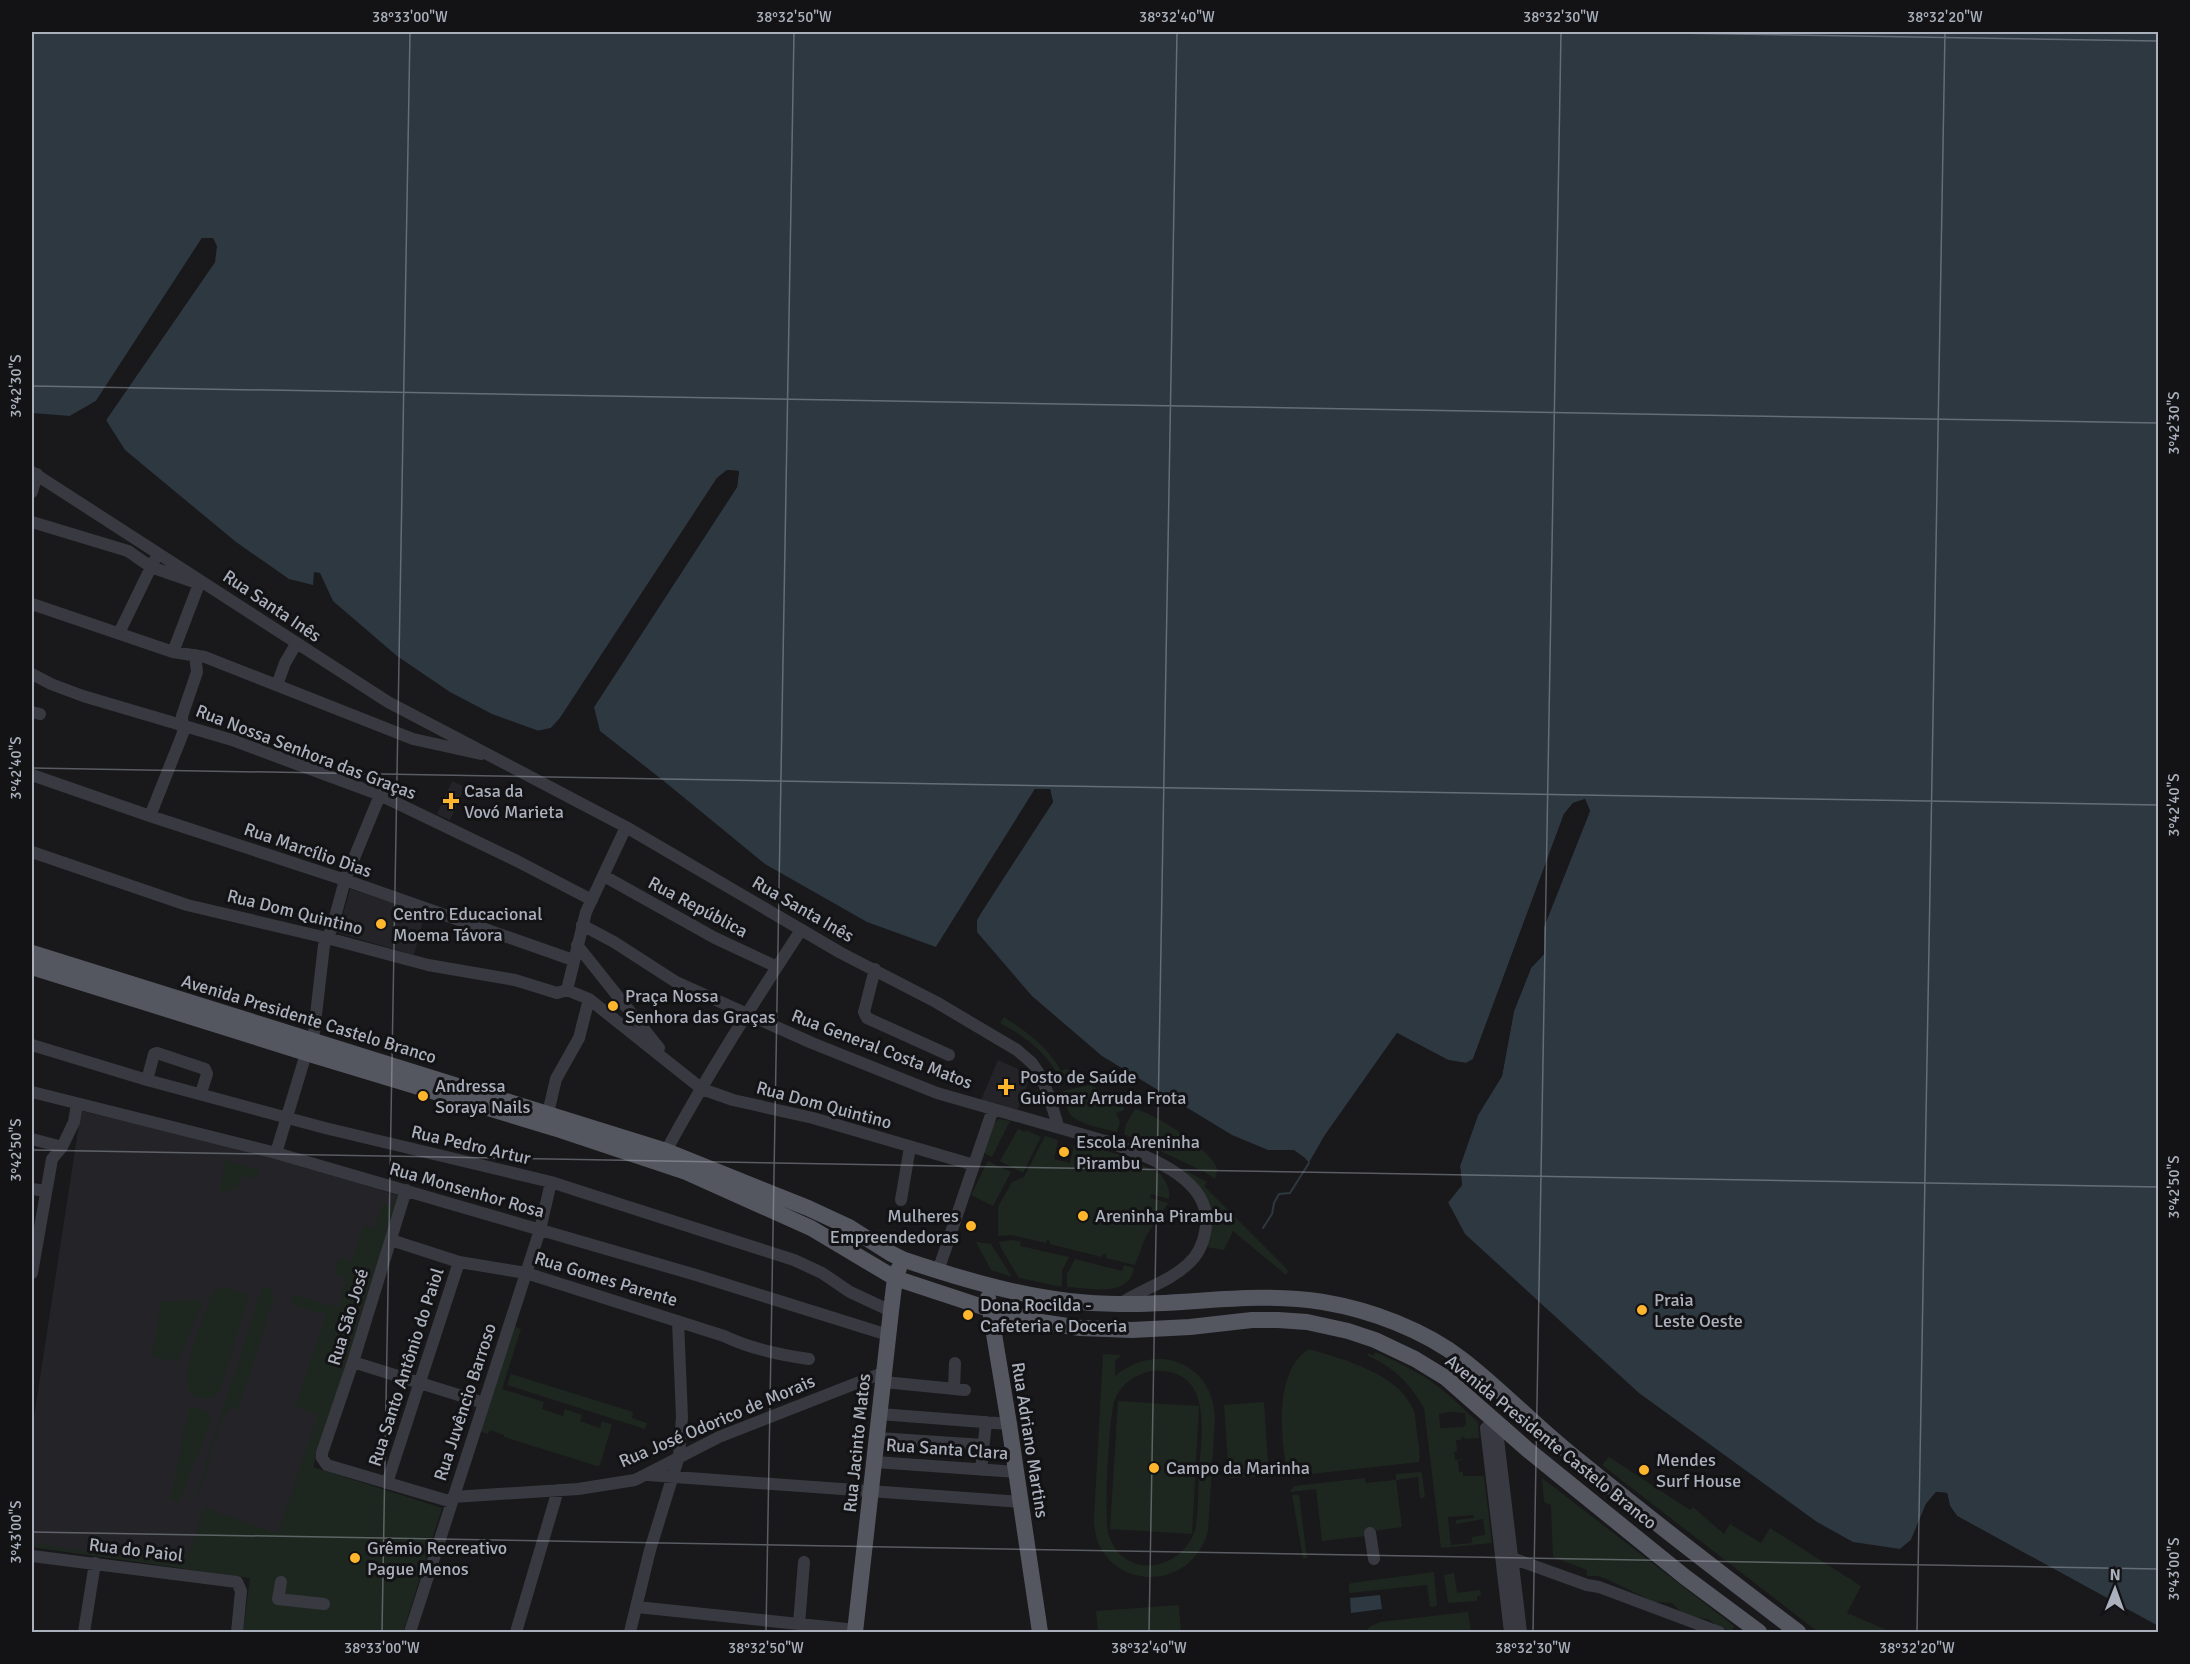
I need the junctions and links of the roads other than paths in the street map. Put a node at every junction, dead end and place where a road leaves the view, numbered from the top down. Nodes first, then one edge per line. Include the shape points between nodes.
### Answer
1 (34, 473) edge
2 (32, 492) edge
3 (32, 522) edge
4 (158, 553) junction
5 (151, 567) junction
6 (199, 584) junction
7 (212, 588) junction
8 (32, 604) edge
9 (119, 633) junction
10 (296, 644) junction
11 (173, 651) junction
12 (195, 655) junction
13 (32, 674) edge
14 (277, 685) junction
15 (420, 719) junction
16 (182, 725) junction
17 (413, 740) junction
18 (494, 757) junction
19 (32, 775) edge
20 (380, 795) junction
21 (150, 816) junction
22 (626, 827) junction
23 (32, 852) edge
24 (604, 876) junction
25 (345, 880) junction
26 (592, 900) junction
27 (582, 925) junction
28 (801, 930) junction
29 (327, 938) junction
30 (577, 945) junction
31 (32, 953) edge
32 (573, 960) junction
33 (32, 967) edge
34 (777, 967) junction
35 (875, 969) junction
36 (125, 990) junction
37 (567, 990) junction
38 (589, 999) junction
39 (747, 1014) junction
40 (32, 1045) edge
41 (310, 1047) junction
42 (949, 1055) dead end
43 (672, 1065) junction
44 (147, 1080) junction
45 (702, 1089) junction
46 (32, 1092) edge
47 (201, 1093) junction
48 (77, 1104) junction
49 (508, 1108) junction
50 (993, 1109) junction
51 (548, 1113) junction
52 (287, 1116) junction
53 (1058, 1126) junction
54 (32, 1139) edge
55 (62, 1147) junction
56 (910, 1147) junction
57 (666, 1151) junction
58 (276, 1153) junction
59 (974, 1165) junction
60 (551, 1182) junction
61 (32, 1189) edge
62 (406, 1190) junction
63 (748, 1190) junction
64 (46, 1191) junction
65 (901, 1200) dead end
66 (540, 1230) junction
67 (391, 1240) junction
68 (34, 1247) edge
69 (902, 1258) junction
70 (459, 1262) junction
71 (939, 1271) junction
72 (32, 1273) edge
73 (526, 1273) junction
74 (895, 1278) junction
75 (986, 1285) junction
76 (1119, 1304) junction
77 (990, 1309) junction
78 (891, 1311) junction
79 (1384, 1319) junction
80 (678, 1321) junction
81 (888, 1335) junction
82 (1376, 1340) junction
83 (809, 1359) dead end
84 (353, 1362) junction
85 (955, 1363) dead end
86 (884, 1377) junction
87 (420, 1382) junction
88 (1493, 1386) junction
89 (483, 1403) junction
90 (880, 1414) junction
91 (986, 1422) junction
92 (1496, 1422) junction
93 (1010, 1424) junction
94 (1547, 1436) junction
95 (878, 1438) junction
96 (983, 1445) junction
97 (322, 1454) joint
98 (679, 1456) junction
99 (875, 1462) junction
100 (981, 1470) junction
101 (1017, 1472) junction
102 (648, 1474) junction
103 (672, 1476) junction
104 (387, 1483) junction
105 (558, 1490) junction
106 (872, 1492) junction
107 (452, 1500) junction
108 (1021, 1502) junction
109 (1024, 1529) junction
110 (1370, 1533) dead end
111 (1639, 1538) junction
112 (1677, 1540) junction
113 (1506, 1555) junction
114 (32, 1556) edge
115 (1374, 1559) dead end
116 (804, 1562) dead end
117 (95, 1563) junction
118 (281, 1582) dead end
119 (324, 1604) dead end
120 (637, 1607) junction
121 (799, 1624) junction
122 (855, 1631) edge
123 (84, 1632) edge
124 (237, 1632) edge
125 (410, 1632) edge
126 (516, 1632) edge
127 (630, 1632) edge
128 (1029, 1632) edge
129 (1040, 1632) edge
130 (1510, 1632) edge
131 (1521, 1632) edge
132 (1719, 1632) edge
133 (1759, 1632) edge
134 (1798, 1632) edge

1 - 2 street
1 - 4 street, Rua Santa Inês
3 - 5 street via 128,551
4 - 5 street
4 - 7 street, Rua Santa Inês
5 - 6 street
5 - 9 street
6 - 7 street
6 - 11 street
7 - 10 street, Rua Santa Inês
8 - 9 street, Rua Santa Inês
9 - 11 street, Rua Santa Inês
10 - 14 street
10 - 15 street, Rua Santa Inês
11 - 12 street, Rua Santa Inês
12 - 14 street, Rua Santa Inês
12 - 16 street via 196,672
13 - 16 street, Rua Nossa Senhora das Graças via 82,696
14 - 17 street, Rua Santa Inês
15 - 17 street
15 - 18 street, Rua Santa Inês
16 - 20 street, Rua Nossa Senhora das Graças
16 - 21 street via 183,733
17 - 18 street, Rua Santa Inês
18 - 22 street, Rua Santa Inês
19 - 21 street, Rua Marcílio Dias
20 - 25 street
20 - 26 street, Rua Nossa Senhora das Graças
21 - 25 street, Rua Marcílio Dias
22 - 24 street
22 - 28 street, Rua Santa Inês
23 - 29 street, Rua Dom Quintino via 188,905
24 - 26 street
24 - 34 street, Rua República via 715,938
25 - 29 street
25 - 32 street, Rua Marcílio Dias
26 - 27 street
27 - 30 street
27 - 39 street, Rua General Costa Matos via 676,982
28 - 34 street
28 - 35 street, Rua Santa Inês
29 - 37 street, Rua Dom Quintino via 557,993
29 - 41 street
30 - 32 street
30 - 43 street, Rua Dom Quintino
31 - 36 main road, Avenida Presidente Castelo Branco
32 - 37 street
33 - 36 main road, Avenida Presidente Castelo Branco
34 - 39 street
35 - 42 street via 864,1012 867,1018
35 - 53 street, Rua Santa Inês via 1017,1050 1040,1075
36 - 41 main road, Avenida Presidente Castelo Branco
37 - 38 street, Rua Dom Quintino
38 - 43 street, Rua Dom Quintino
38 - 51 street via 579,1038 556,1079
39 - 45 street
39 - 50 street, Rua General Costa Matos via 929,1090
40 - 44 street, Rua Pedro Artur
41 - 49 main road, Avenida Presidente Castelo Branco
41 - 52 street
43 - 45 street, Rua Dom Quintino
44 - 47 street, Rua Pedro Artur
44 - 47 street via 157,1053 205,1069
45 - 56 street, Rua Dom Quintino
45 - 57 street
46 - 48 street, Rua Monsenhor Rosa
47 - 52 street, Rua Pedro Artur
48 - 55 street via 74,1122
48 - 58 street, Rua Monsenhor Rosa
49 - 51 main road, Avenida Presidente Castelo Branco
49 - 63 main road, Avenida Presidente Castelo Branco via 686,1172
50 - 53 street, Rua General Costa Matos
50 - 59 street
51 - 57 main road, Avenida Presidente Castelo Branco
52 - 58 street
52 - 60 street, Rua Pedro Artur
53 - 76 street, Rua General Costa Matos via 1158,1163 1192,1185 1202,1202 1206,1228 1197,1254 1182,1269
54 - 55 street
55 - 64 street via 52,1159
56 - 59 street, Rua Dom Quintino
56 - 65 street
57 - 63 main road, Avenida Presidente Castelo Branco
58 - 62 street, Rua Monsenhor Rosa
59 - 71 street
60 - 66 street, Rua Juvêncio Barroso
60 - 78 street, Rua Pedro Artur via 794,1260
61 - 64 street
62 - 66 street, Rua Monsenhor Rosa
62 - 67 street, Rua São José
63 - 69 main road, Avenida Presidente Castelo Branco via 849,1227
63 - 74 main road, Avenida Presidente Castelo Branco
64 - 68 street
66 - 73 street, Rua Juvêncio Barroso
66 - 81 street, Rua Monsenhor Rosa
67 - 70 street, Rua Gomes Parente
67 - 84 street, Rua São José
68 - 72 street
69 - 71 main road, Avenida Presidente Castelo Branco
69 - 74 main road, Rua Jacinto Matos
70 - 73 street, Rua Gomes Parente
70 - 87 street, Rua Santo Antônio do Paiol
71 - 75 main road, Avenida Presidente Castelo Branco
73 - 80 street, Rua Gomes Parente
73 - 89 street, Rua Juvêncio Barroso
74 - 77 main road, Avenida Presidente Castelo Branco
74 - 78 main road, Rua Jacinto Matos
75 - 76 main road, Avenida Presidente Castelo Branco via 1060,1301
75 - 77 main road, Rua Adriano Martins
76 - 79 main road, Avenida Presidente Castelo Branco via 1271,1298 1324,1302
77 - 82 main road, Avenida Presidente Castelo Branco via 1080,1328 1132,1330 1288,1320
77 - 93 main road, Rua Adriano Martins
78 - 81 main road, Rua Jacinto Matos
79 - 82 main road via 1374,1328
79 - 88 main road, Avenida Presidente Castelo Branco via 1438,1344
80 - 83 street, Rua Gomes Parente via 766,1351
80 - 98 street via 682,1417
81 - 86 main road, Rua Jacinto Matos
82 - 92 main road, Avenida Presidente Castelo Branco via 1446,1378
84 - 87 street
84 - 97 street, Rua São José
85 - 86 street via 959,1389
86 - 90 main road, Rua Jacinto Matos
86 - 98 street, Rua José Odorico de Morais via 719,1437
87 - 89 street
87 - 104 street, Rua Santo Antônio do Paiol
88 - 92 main road
88 - 94 main road, Avenida Presidente Castelo Branco
89 - 107 street, Rua Juvêncio Barroso
90 - 91 street
90 - 95 main road, Rua Jacinto Matos
91 - 93 street
91 - 96 street
92 - 94 main road via 1511,1417
92 - 111 main road, Avenida Presidente Castelo Branco
92 - 113 street
93 - 101 main road, Rua Adriano Martins
94 - 112 main road, Avenida Presidente Castelo Branco
95 - 96 street
95 - 99 main road, Rua Jacinto Matos
96 - 100 street
97 - 104 street, Rua José Odorico de Morais via 327,1465
98 - 102 street, Rua José Odorico de Morais
98 - 103 street
99 - 100 street, Rua Santa Clara
99 - 106 main road, Rua Jacinto Matos
100 - 101 street, Rua Santa Clara
101 - 108 main road, Rua Adriano Martins
102 - 103 street
102 - 105 street, Rua José Odorico de Morais via 625,1482
103 - 106 street
103 - 120 street
104 - 107 street, Rua José Odorico de Morais
105 - 107 street, Rua José Odorico de Morais
105 - 126 street
106 - 108 street
106 - 122 main road, Rua Jacinto Matos
107 - 125 street, Rua Juvêncio Barroso
108 - 109 main road, Rua Adriano Martins
109 - 128 main road, Rua Adriano Martins via 1017,1548
109 - 129 main road, Rua Adriano Martins
110 - 115 street
111 - 112 main road via 1666,1556 1675,1551
111 - 133 main road, Avenida Presidente Castelo Branco
112 - 134 main road, Avenida Presidente Castelo Branco
113 - 130 street
113 - 131 street
113 - 132 street via 1590,1579 1599,1587
114 - 117 street, Rua do Paiol
116 - 121 street
117 - 123 street
117 - 124 street, Rua do Paiol via 237,1582 241,1591
118 - 119 street via 278,1599
120 - 121 street
120 - 127 street
121 - 122 street

